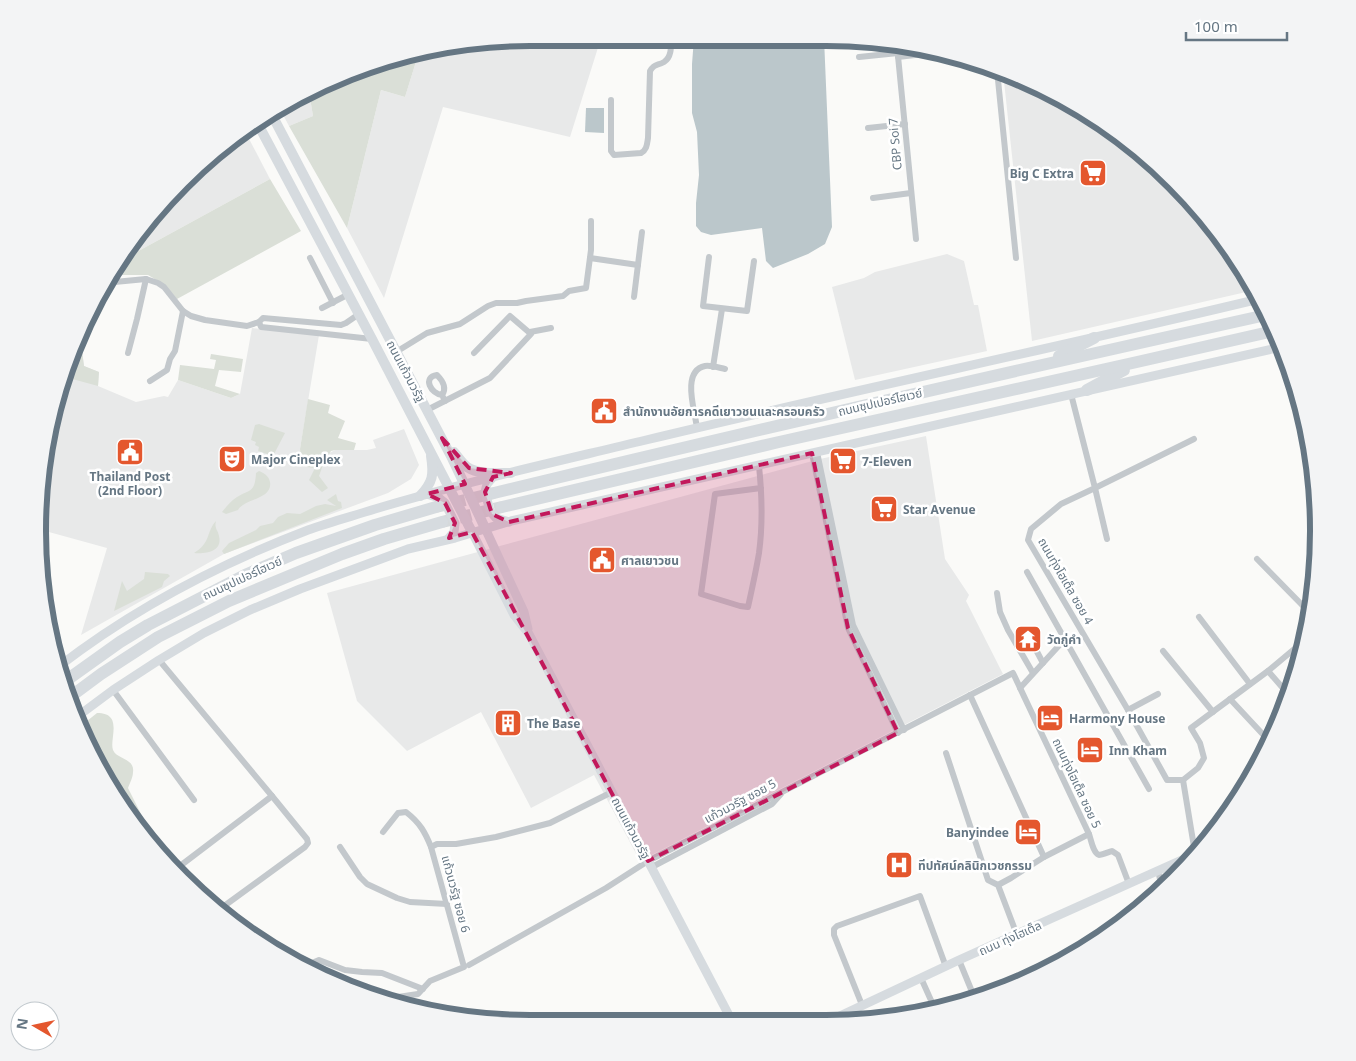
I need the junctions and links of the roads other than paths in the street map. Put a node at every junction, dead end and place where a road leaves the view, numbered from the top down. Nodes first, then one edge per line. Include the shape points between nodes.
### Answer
1 (671, 46) edge
2 (896, 51) edge
3 (898, 51) edge
4 (859, 57) dead end
5 (998, 78) edge
6 (611, 100) dead end
7 (274, 120) edge
8 (905, 124) junction
9 (260, 128) edge
10 (868, 128) dead end
11 (911, 193) junction
12 (873, 198) dead end
13 (591, 221) dead end
14 (642, 232) dead end
15 (916, 239) dead end
16 (710, 257) dead end
17 (310, 258) dead end
18 (590, 258) junction
19 (1016, 258) dead end
20 (754, 261) dead end
21 (638, 265) junction
22 (146, 278) junction
23 (115, 282) edge
24 (349, 294) junction
25 (634, 298) dead end
26 (1252, 301) edge
27 (333, 303) junction
28 (322, 308) dead end
29 (722, 308) junction
30 (183, 311) junction
31 (359, 314) junction
32 (1260, 316) edge
33 (259, 322) junction
34 (551, 328) dead end
35 (530, 332) junction
36 (1267, 332) edge
37 (1094, 338) junction
38 (372, 339) junction
39 (1274, 348) edge
40 (396, 352) junction
41 (128, 353) dead end
42 (474, 353) dead end
43 (1137, 362) junction
44 (1044, 364) junction
45 (714, 367) junction
46 (725, 369) dead end
47 (150, 381) dead end
48 (1087, 390) junction
49 (1071, 394) junction
50 (427, 410) junction
51 (698, 428) junction
52 (442, 438) junction
53 (1194, 439) dead end
54 (429, 447) junction
55 (814, 452) junction
56 (758, 466) junction
57 (510, 473) junction
58 (493, 477) junction
59 (465, 484) junction
60 (450, 488) junction
61 (761, 488) junction
62 (1095, 488) junction
63 (494, 493) tunnel mouth
64 (424, 495) junction
65 (502, 507) tunnel mouth
66 (436, 508) tunnel mouth
67 (442, 522) tunnel mouth
68 (509, 522) junction
69 (485, 528) junction
70 (472, 532) junction
71 (449, 538) junction
72 (1107, 539) dead end
73 (1258, 559) dead end
74 (1027, 572) dead end
75 (997, 593) dead end
76 (1304, 606) edge
77 (1199, 617) dead end
78 (1027, 633) dead end
79 (529, 634) junction
80 (1065, 639) junction
81 (1295, 649) edge
82 (1163, 651) dead end
83 (159, 660) junction
84 (65, 662) edge
85 (1043, 663) junction
86 (1268, 671) junction
87 (1013, 673) joint
88 (1033, 673) junction
89 (70, 678) edge
90 (1250, 684) junction
91 (1020, 688) junction
92 (1283, 688) edge
93 (113, 690) junction
94 (75, 693) edge
95 (1158, 694) dead end
96 (970, 696) junction
97 (1230, 699) junction
98 (1128, 710) junction
99 (1212, 712) junction
100 (82, 713) edge
101 (901, 732) junction
102 (1264, 736) edge
103 (946, 753) dead end
104 (1183, 780) junction
105 (1149, 789) dead end
106 (612, 792) junction
107 (272, 796) junction
108 (194, 800) dead end
109 (383, 832) dead end
110 (1089, 834) junction
111 (1194, 845) edge
112 (340, 847) dead end
113 (432, 847) junction
114 (1044, 857) junction
115 (1181, 859) edge
116 (650, 864) junction
117 (181, 865) edge
118 (1158, 870) junction
119 (1160, 880) edge
120 (998, 884) junction
121 (1129, 884) junction
122 (447, 904) junction
123 (224, 906) edge
124 (1017, 935) junction
125 (959, 960) junction
126 (312, 963) edge
127 (469, 965) dead end
128 (946, 967) junction
129 (921, 978) junction
130 (422, 989) junction
131 (972, 992) edge
132 (400, 997) edge
133 (932, 1002) edge
134 (862, 1005) junction
135 (729, 1015) edge
136 (841, 1015) edge

1 - 6 street via 670,55 650,71 648,138 641,153 614,155 611,151
2 - 4 street
3 - 8 street, CBP Soi 7
5 - 19 street
7 - 40 main road, ถนนแก้วนวรัฐ
8 - 10 street
8 - 11 street, CBP Soi 7
9 - 24 main road, ถนนแก้วนวรัฐ
11 - 12 street
11 - 15 street, CBP Soi 7
13 - 18 street
14 - 21 street
16 - 29 street via 703,306
17 - 27 street
18 - 21 street
18 - 40 street via 586,288 563,296 496,303 460,324 428,333
20 - 29 street via 747,311
21 - 25 street
22 - 23 street
22 - 30 street via 164,287
22 - 41 street
24 - 27 street
24 - 31 main road, ถนนแก้วนวรัฐ
26 - 37 main road
27 - 28 street
29 - 45 street
30 - 33 street via 204,320 247,326
30 - 47 street via 175,351 167,370
31 - 33 street via 342,325 262,318
31 - 38 main road, ถนนแก้วนวรัฐ
32 - 44 highway, ถนนซุปเปอร์ไฮเวย์
33 - 38 street via 261,327
34 - 35 street
35 - 42 street via 510,316
35 - 50 street via 530,336 490,378 443,398
36 - 43 highway, ถนนซุปเปอร์ไฮเวย์
37 - 44 highway
37 - 51 main road
38 - 54 main road, ถนนแก้วนวรัฐ
39 - 48 main road
40 - 50 main road, ถนนแก้วนวรัฐ
43 - 48 highway
43 - 65 highway, ถนนซุปเปอร์ไฮเวย์
44 - 63 highway, ถนนซุปเปอร์ไฮเวย์
45 - 46 street
45 - 51 street via 700,368 691,380
48 - 49 main road
49 - 55 main road
49 - 62 street
50 - 52 main road, ถนนแก้วนวรัฐ
51 - 57 main road
52 - 57 main road via 469,468 489,473
52 - 59 main road, ถนนแก้วนวรัฐ
53 - 62 street, ถนนทุ่งโฮเต็ล ซอย 4
54 - 60 main road, ถนนแก้วนวรัฐ
54 - 64 main road via 433,473
55 - 56 main road
55 - 101 street via 848,628
56 - 61 street
56 - 68 main road
57 - 58 main road
58 - 59 main road
58 - 68 main road via 485,492 490,511 496,518
59 - 60 main road
59 - 69 main road, ถนนแก้วนวรัฐ
60 - 64 main road
60 - 70 main road, ถนนแก้วนวรัฐ
61 - 61 street via 759,552 748,607 701,594 715,494
62 - 72 street
62 - 98 street, ถนนทุ่งโฮเต็ล ซอย 4 via 1061,504 1031,529 1028,540
64 - 71 main road via 445,502 455,523
64 - 84 main road via 310,529 210,573 133,616
66 - 89 highway, ถนนซุปเปอร์ไฮเวย์ via 296,553 245,576 148,625
67 - 94 highway, ถนนซุปเปอร์ไฮเวย์ via 342,554 229,600 158,637
68 - 69 main road
69 - 70 main road
69 - 79 main road, ถนนแก้วนวรัฐ via 524,612
70 - 71 main road
70 - 79 main road, ถนนแก้วนวรัฐ via 514,615
71 - 83 main road via 408,549 250,610
73 - 76 street
74 - 80 street
75 - 88 street via 1000,612 1008,630
77 - 90 street
78 - 85 street
79 - 106 main road, ถนนแก้วนวรัฐ
80 - 85 street
80 - 105 street
81 - 86 street
82 - 99 street
83 - 93 main road
83 - 107 street
85 - 88 street
86 - 90 street
86 - 92 street
87 - 91 street, ถนนทุ่งโฮเต็ล ซอย 5
87 - 96 street, แก้วนวรัฐ ซอย 5
88 - 91 street
90 - 97 street
91 - 110 street, ถนนทุ่งโฮเต็ล ซอย 5
93 - 100 main road
93 - 108 street
95 - 98 street
96 - 101 street, แก้วนวรัฐ ซอย 5
96 - 114 street
97 - 99 street
97 - 102 street
98 - 104 street, ถนนทุ่งโฮเต็ล ซอย 4 via 1167,780
99 - 104 street via 1191,728 1204,758 1198,768
101 - 116 street, แก้วนวรัฐ ซอย 5
103 - 120 street via 988,880
104 - 111 street
106 - 113 street, แก้วนวรัฐ ซอย 6 via 550,823 496,837
106 - 116 main road, ถนนแก้วนวรัฐ
107 - 117 street
107 - 123 street via 308,843
109 - 113 street via 398,814 406,812 424,830
110 - 114 street
110 - 121 street, ถนนทุ่งโฮเต็ล ซอย 5 via 1097,854 1112,851 1118,855
112 - 122 street via 367,884 410,902
113 - 122 street, แก้วนวรัฐ ซอย 6
114 - 120 street
115 - 118 main road, ถนน ทุ่งโฮเต็ล
116 - 127 street, แก้วนวรัฐ ซอย 5
116 - 135 main road, ถนนแก้วนวรัฐ
118 - 119 street
118 - 121 main road, ถนน ทุ่งโฮเต็ล
120 - 124 street
121 - 124 main road, ถนน ทุ่งโฮเต็ล
122 - 130 street, แก้วนวรัฐ ซอย 6 via 464,967 430,981
124 - 125 main road, ถนน ทุ่งโฮเต็ล
125 - 128 main road, ถนน ทุ่งโฮเต็ล
125 - 131 street
126 - 130 street via 319,960 345,970 382,973
128 - 129 main road, ถนน ทุ่งโฮเต็ล
128 - 134 street via 920,896 837,926 834,935
129 - 133 street
129 - 134 main road, ถนน ทุ่งโฮเต็ล
130 - 132 street, แก้วนวรัฐ ซอย 6 via 418,994
134 - 136 main road, ถนน ทุ่งโฮเต็ล

